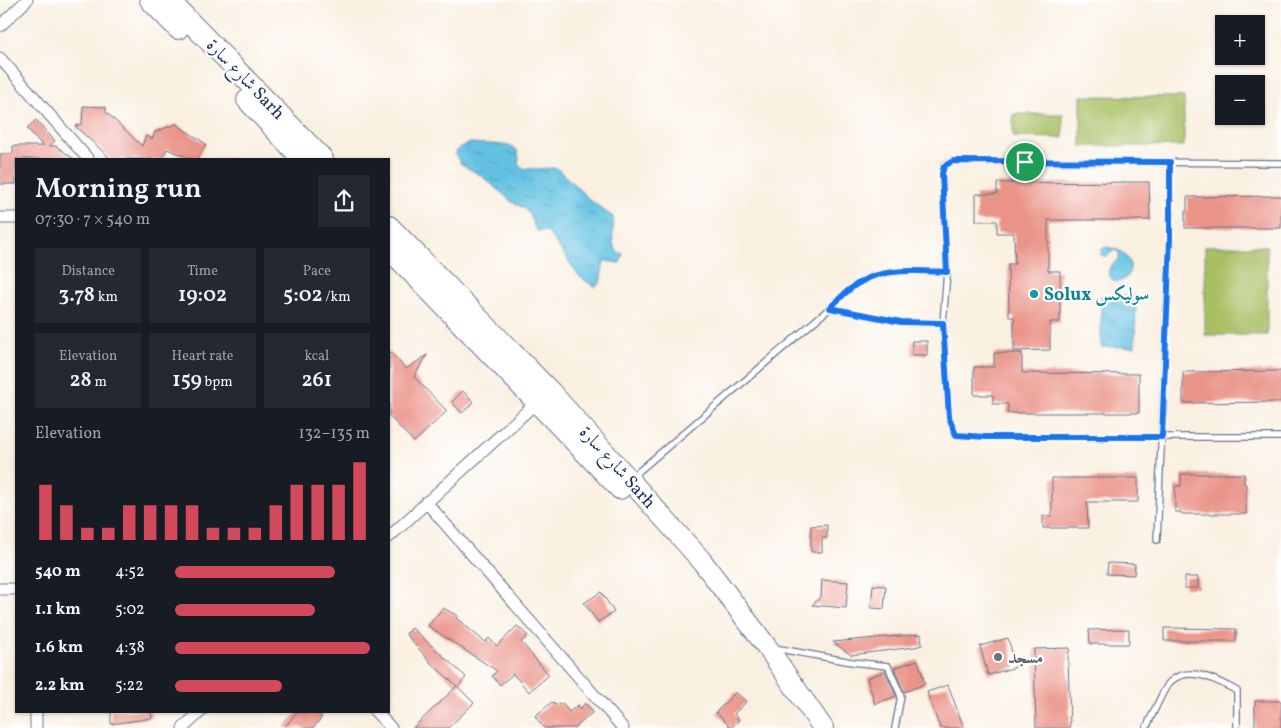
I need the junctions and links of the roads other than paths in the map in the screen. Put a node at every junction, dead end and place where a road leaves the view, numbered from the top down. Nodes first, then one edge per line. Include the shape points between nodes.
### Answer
1 (27, 0) edge
2 (150, 0) edge
3 (170, 0) edge
4 (0, 26) edge
5 (0, 58) edge
6 (87, 158) edge
7 (301, 158) edge
8 (322, 158) edge
9 (1170, 162) junction
10 (1281, 163) edge
11 (0, 218) edge
12 (15, 218) edge
13 (390, 227) edge
14 (390, 250) edge
15 (947, 272) junction
16 (830, 308) junction
17 (943, 323) junction
18 (537, 402) junction
19 (1281, 436) edge
20 (1162, 437) junction
21 (630, 480) junction
22 (426, 502) junction
23 (390, 536) edge
24 (1157, 540) dead end
25 (0, 589) edge
26 (15, 589) edge
27 (768, 647) junction
28 (36, 713) edge
29 (199, 713) edge
30 (377, 713) edge
31 (36, 728) edge
32 (183, 728) edge
33 (391, 728) edge
34 (623, 728) edge
35 (811, 728) edge
36 (823, 728) edge
37 (895, 728) edge
38 (1146, 728) edge
39 (1237, 728) edge

1 - 4 street
2 - 7 highway, شارع سارة Sarh
3 - 8 highway, شارع سارة Sarh
5 - 6 street
9 - 10 lane
9 - 15 lane via 953,161 944,166 942,174
9 - 20 lane
11 - 12 street
13 - 21 highway, شارع سارة Sarh via 550,391
14 - 18 highway, شارع سارة Sarh
15 - 16 lane via 899,271 866,278
15 - 17 lane
16 - 17 lane via 901,322
16 - 21 lane
17 - 20 lane via 949,417 956,435
18 - 22 street
18 - 35 highway, شارع سارة Sarh via 688,564
19 - 20 lane
20 - 24 lane
21 - 27 highway, شارع سارة Sarh via 701,560
22 - 23 street
22 - 34 street
25 - 26 street
27 - 36 highway, شارع سارة Sarh
27 - 37 lane via 888,666 901,696
28 - 31 street
29 - 32 street
30 - 33 street
38 - 39 lane via 1169,683 1182,674 1209,677 1237,691

